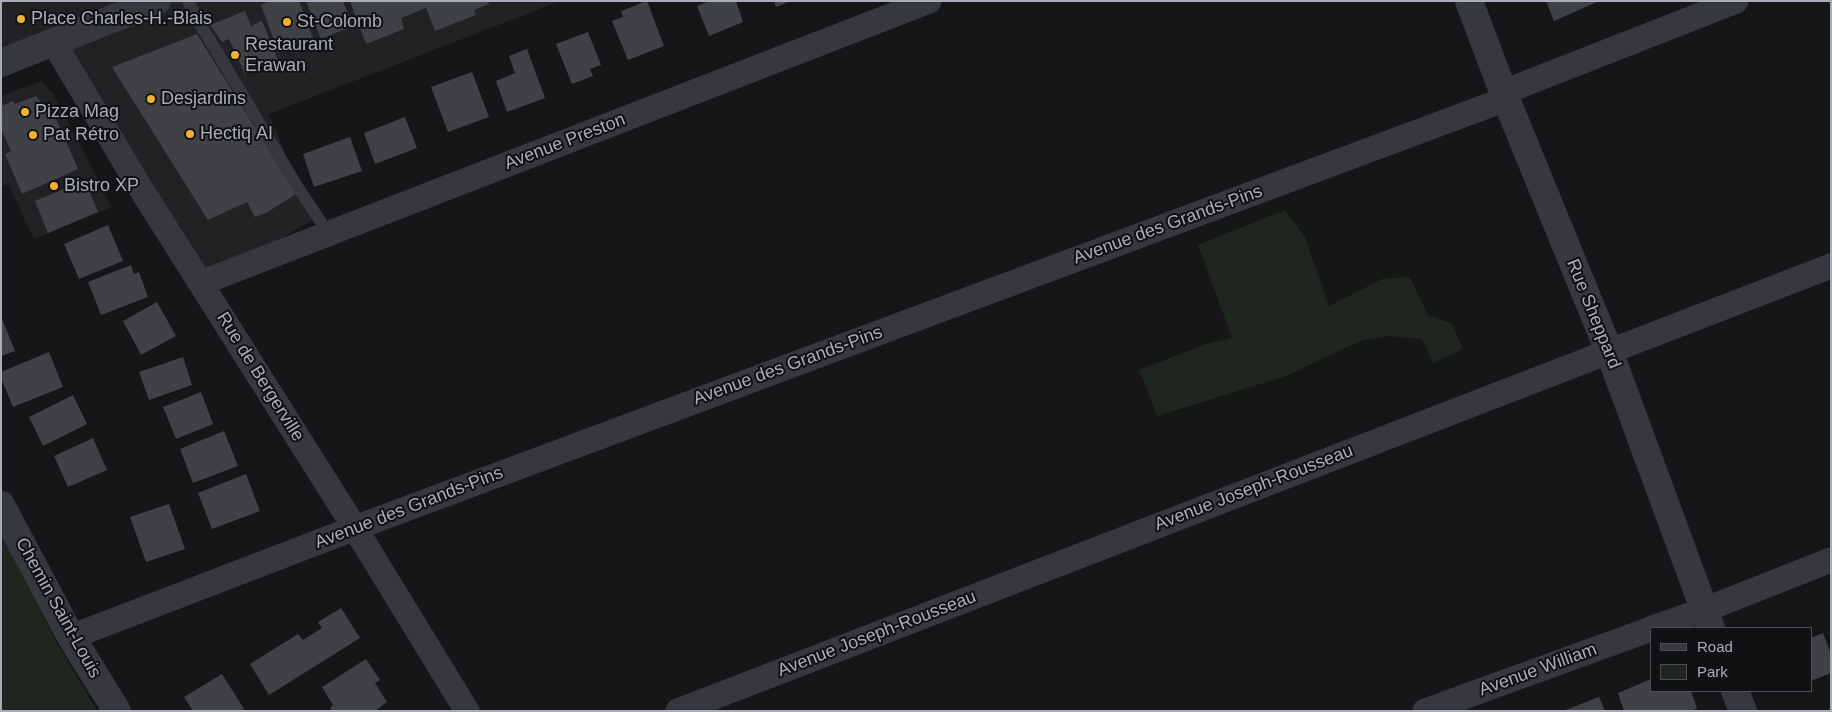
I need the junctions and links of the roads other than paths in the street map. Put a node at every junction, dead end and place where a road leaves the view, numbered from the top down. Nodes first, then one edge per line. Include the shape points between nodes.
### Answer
1 (157, 1) edge
2 (188, 1) edge
3 (929, 1) edge
4 (1469, 1) edge
5 (1736, 1) edge
6 (54, 43) junction
7 (1, 62) edge
8 (1505, 96) junction
9 (329, 234) junction
10 (1831, 266) edge
11 (201, 283) junction
12 (1609, 351) junction
13 (1, 505) edge
14 (355, 528) junction
15 (1831, 560) edge
16 (1708, 619) edge
17 (1657, 627) edge
18 (1650, 628) edge
19 (71, 637) junction
20 (1735, 692) edge
21 (116, 711) edge
22 (466, 711) edge
23 (678, 711) edge
24 (1425, 711) edge
25 (1743, 711) edge

1 - 6 street
2 - 9 lane via 292,178
3 - 9 street, Avenue Preston
4 - 8 street, Rue Sheppard
5 - 8 street, Avenue des Grands-Pins
6 - 7 street
6 - 11 street, Rue de Bergerville
8 - 12 street, Rue Sheppard
8 - 14 street, Avenue des Grands-Pins
9 - 11 street, Avenue Preston
10 - 12 street, Avenue Joseph-Rousseau
11 - 14 street, Rue de Bergerville
12 - 16 street, Rue Sheppard
12 - 23 street, Avenue Joseph-Rousseau
13 - 19 street, Chemin Saint-Louis
14 - 19 street, Avenue des Grands-Pins
14 - 22 street, Rue de Bergerville
15 - 16 street, Avenue William
16 - 17 street, Avenue William
18 - 24 street, Avenue William
19 - 21 street, Chemin Saint-Louis
20 - 25 street

